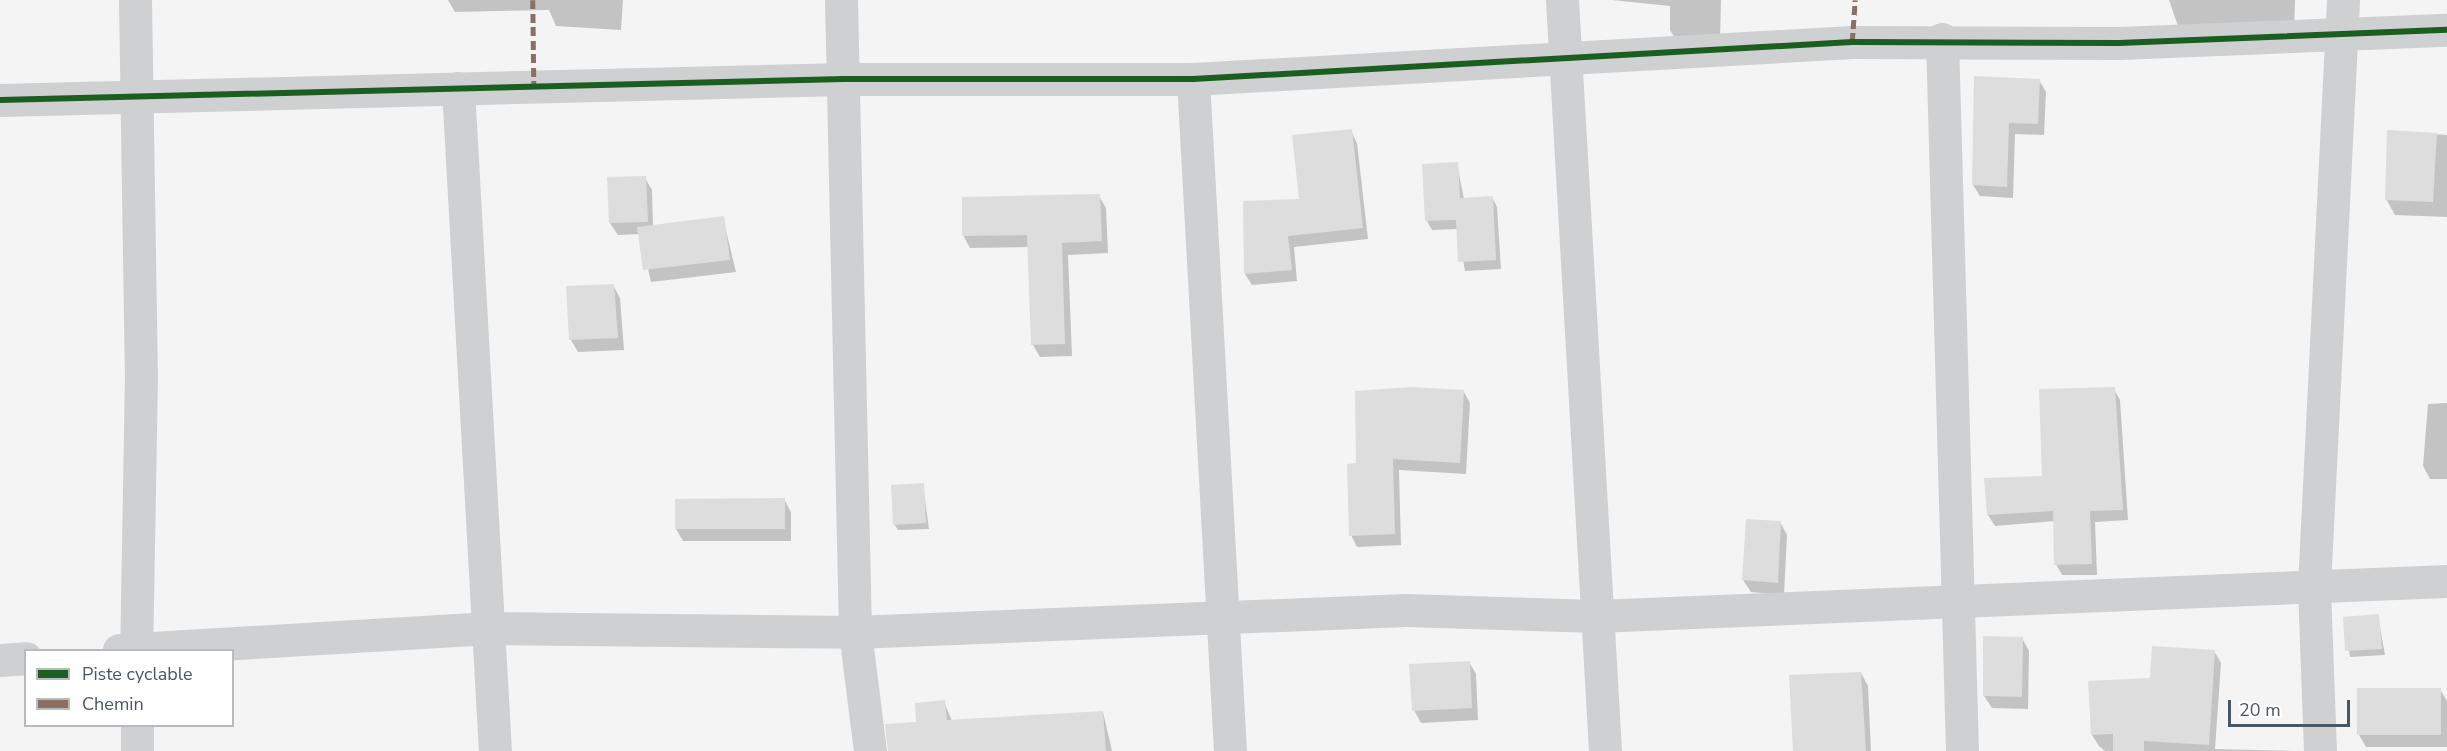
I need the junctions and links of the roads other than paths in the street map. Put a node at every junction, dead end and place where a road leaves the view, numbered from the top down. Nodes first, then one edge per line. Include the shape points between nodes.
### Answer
1 (135, 0) edge
2 (841, 0) edge
3 (1562, 0) edge
4 (2343, 0) edge
5 (2447, 30) edge
6 (2342, 37) junction
7 (1942, 39) junction
8 (1565, 57) junction
9 (844, 79) junction
10 (1193, 79) junction
11 (458, 88) junction
12 (134, 94) junction
13 (0, 100) edge
14 (2447, 581) edge
15 (2314, 587) junction
16 (1957, 600) junction
17 (1596, 616) junction
18 (1220, 622) junction
19 (485, 628) junction
20 (855, 632) junction
21 (131, 649) edge
22 (147, 649) edge
23 (24, 658) edge
24 (0, 660) edge
25 (136, 727) edge
26 (137, 751) edge
27 (495, 751) edge
28 (870, 751) edge
29 (1230, 751) edge
30 (1605, 751) edge
31 (1962, 751) edge
32 (2320, 751) edge

1 - 12 street
2 - 9 street
3 - 8 street
4 - 6 street
5 - 6 street
6 - 7 street via 2119,43
6 - 15 street
7 - 8 street
7 - 16 street via 1954,335
8 - 10 street
8 - 17 street
9 - 10 street
9 - 11 street
9 - 20 street
10 - 18 street
11 - 12 street
11 - 19 street
12 - 13 street
12 - 21 street via 141,374
14 - 15 street
15 - 16 street
15 - 32 street
16 - 17 street
16 - 31 street
17 - 18 street via 1406,610
17 - 30 street
18 - 20 street
18 - 29 street
19 - 20 street
19 - 22 street
19 - 27 street
20 - 28 street
23 - 24 street
25 - 26 street

